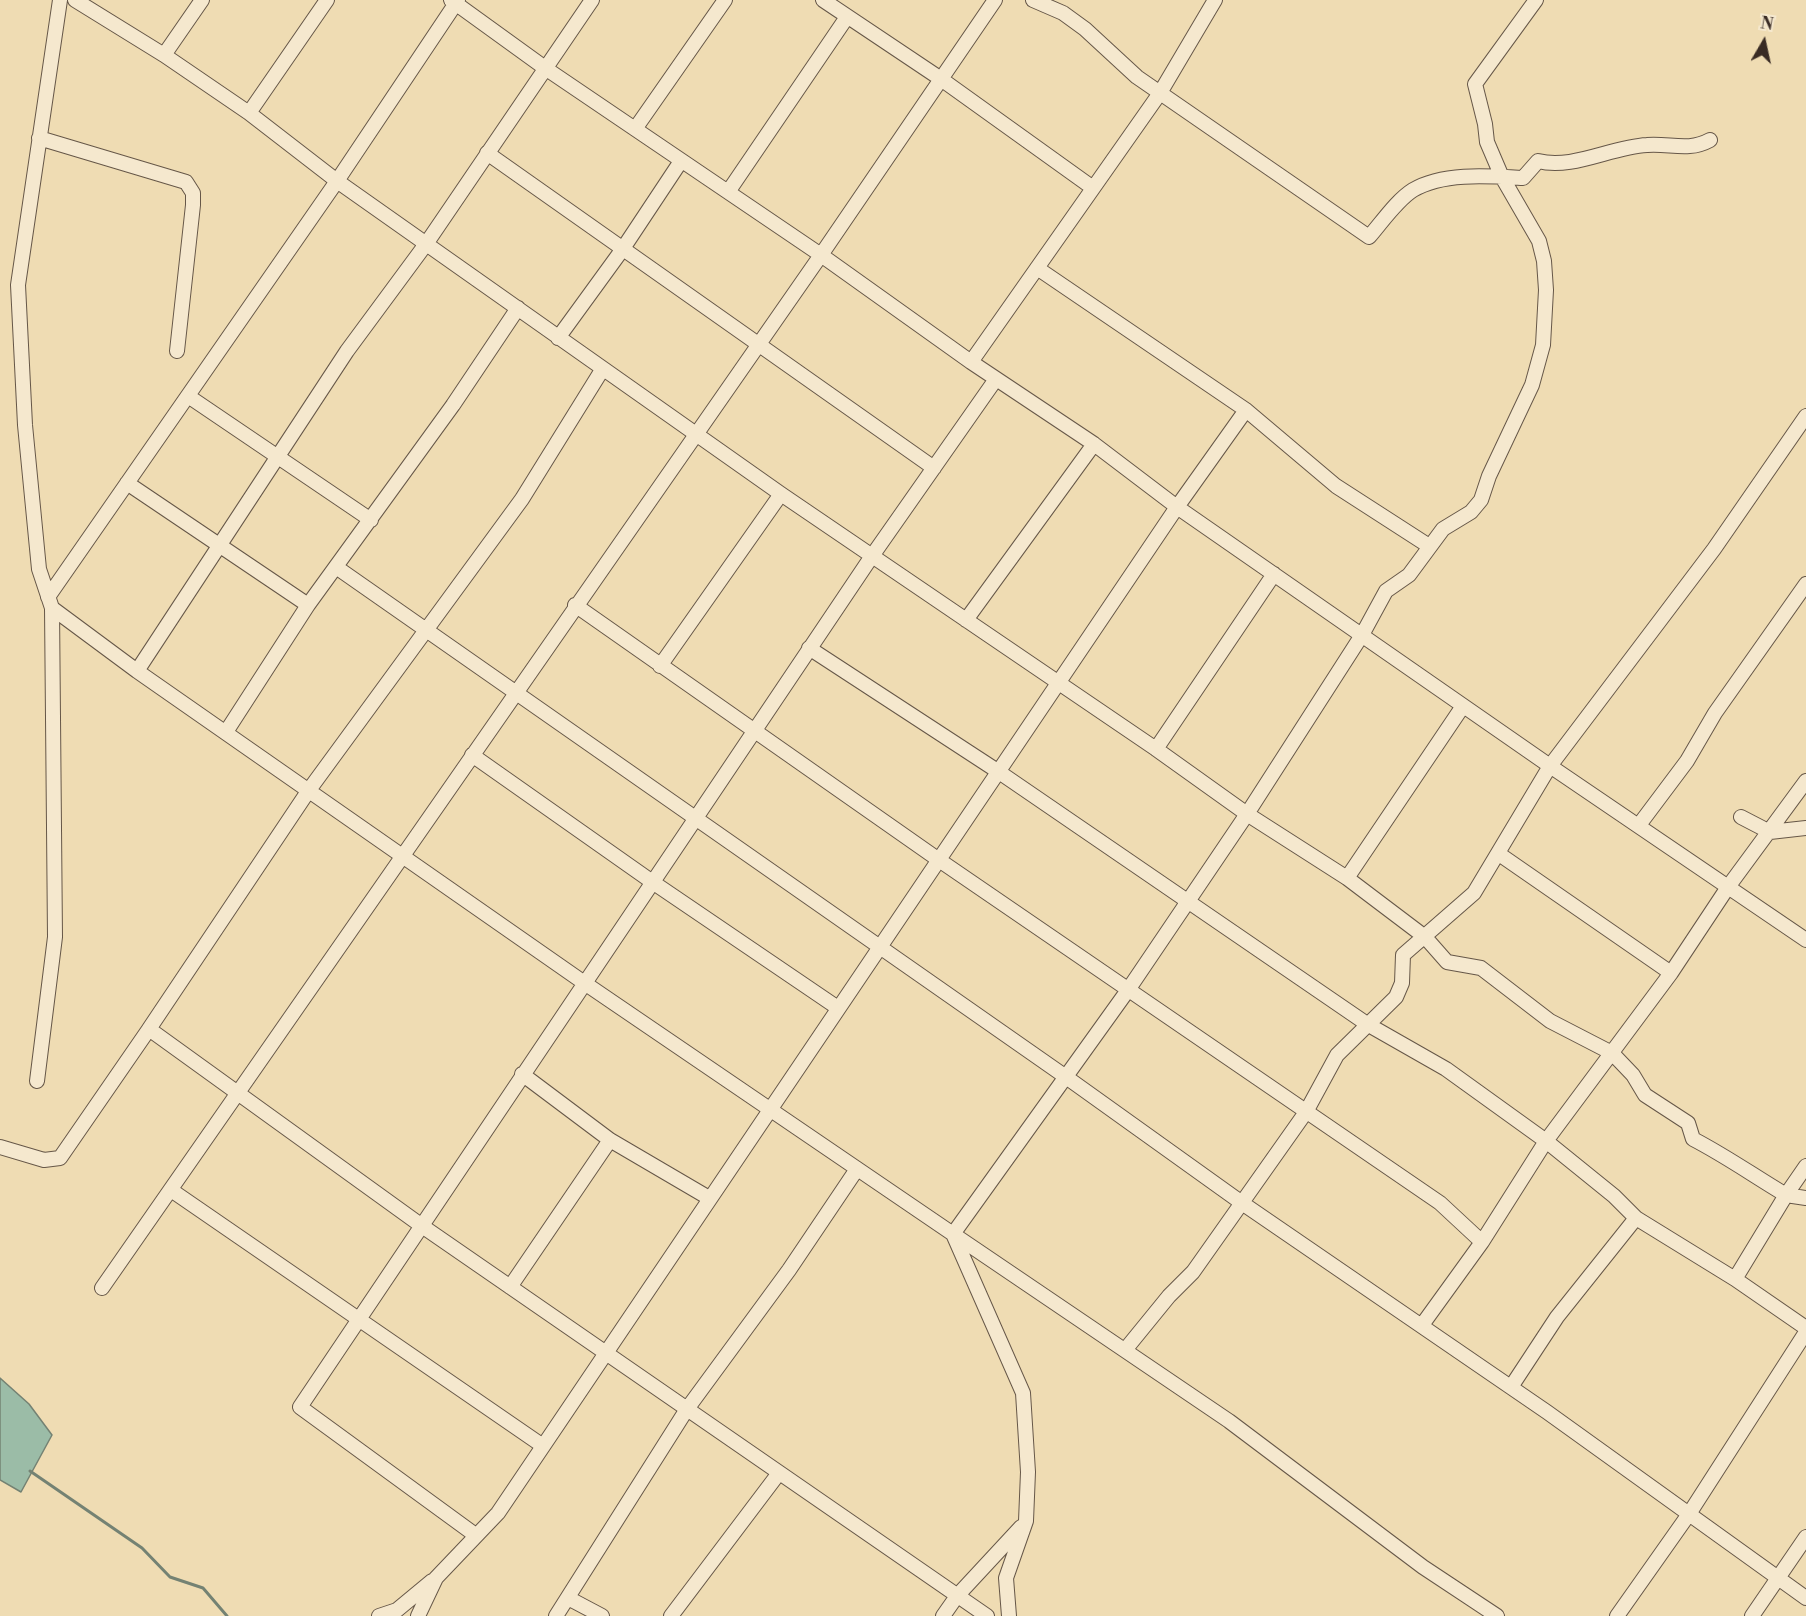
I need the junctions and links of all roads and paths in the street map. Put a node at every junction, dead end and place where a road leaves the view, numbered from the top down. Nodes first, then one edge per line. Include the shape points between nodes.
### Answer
1 (60, 0) edge
2 (75, 0) edge
3 (202, 0) edge
4 (327, 0) edge
5 (592, 0) edge
6 (725, 0) edge
7 (824, 0) edge
8 (994, 0) edge
9 (1033, 0) edge
10 (1215, 0) edge
11 (1536, 0) edge
12 (455, 1) edge
13 (847, 17) junction
14 (164, 55) junction
15 (545, 68) junction
16 (941, 79) junction
17 (1160, 93) junction
18 (249, 113) junction
19 (635, 129) junction
20 (39, 138) junction
21 (1710, 140) dead end
22 (487, 153) junction
23 (681, 161) junction
24 (1502, 177) junction
25 (337, 181) junction
26 (1093, 188) junction
27 (728, 192) junction
28 (426, 244) junction
29 (622, 250) junction
30 (821, 255) junction
31 (1037, 268) junction
32 (518, 308) junction
33 (558, 338) junction
34 (758, 344) junction
35 (177, 351) dead end
36 (971, 362) junction
37 (602, 370) junction
38 (996, 379) junction
39 (188, 396) junction
40 (1246, 410) junction
41 (1806, 416) edge
42 (695, 433) junction
43 (1094, 444) junction
44 (278, 456) junction
45 (934, 468) junction
46 (127, 483) junction
47 (781, 494) junction
48 (1177, 507) junction
49 (370, 520) junction
50 (219, 545) junction
51 (1429, 546) junction
52 (872, 556) junction
53 (336, 567) junction
54 (1274, 574) junction
55 (1806, 584) edge
56 (50, 602) junction
57 (308, 605) junction
58 (575, 605) junction
59 (966, 620) junction
60 (424, 630) junction
61 (1362, 635) junction
62 (809, 648) junction
63 (660, 666) junction
64 (137, 671) junction
65 (1060, 683) junction
66 (517, 692) junction
67 (1463, 706) junction
68 (754, 730) junction
69 (226, 732) junction
70 (1156, 749) junction
71 (472, 755) junction
72 (1550, 766) junction
73 (999, 772) junction
74 (1806, 781) edge
75 (309, 790) junction
76 (1247, 814) junction
77 (695, 817) junction
78 (1741, 817) dead end
79 (1639, 825) junction
80 (1806, 828) edge
81 (1770, 832) junction
82 (403, 854) junction
83 (1499, 854) junction
84 (939, 860) junction
85 (1347, 878) junction
86 (651, 881) junction
87 (1728, 887) junction
88 (1186, 902) junction
89 (1425, 937) junction
90 (1806, 940) edge
91 (880, 946) junction
92 (1671, 974) junction
93 (583, 982) junction
94 (1128, 990) junction
95 (838, 1008) junction
96 (1367, 1024) junction
97 (149, 1029) junction
98 (1612, 1053) junction
99 (522, 1074) junction
100 (1066, 1077) junction
101 (37, 1081) dead end
102 (238, 1094) junction
103 (769, 1110) junction
104 (1306, 1112) junction
105 (610, 1140) junction
106 (1546, 1141) junction
107 (0, 1148) edge
108 (1806, 1166) edge
109 (857, 1170) junction
110 (171, 1190) junction
111 (1786, 1195) junction
112 (709, 1198) junction
113 (1806, 1198) edge
114 (1242, 1203) junction
115 (1636, 1218) junction
116 (422, 1226) junction
117 (953, 1234) junction
118 (1482, 1242) junction
119 (1735, 1279) junction
120 (510, 1287) junction
121 (102, 1288) dead end
122 (357, 1319) junction
123 (1422, 1324) junction
124 (1806, 1330) edge
125 (1125, 1350) junction
126 (605, 1353) junction
127 (1511, 1387) junction
128 (687, 1409) junction
129 (543, 1446) junction
130 (779, 1473) junction
131 (1689, 1514) junction
132 (1026, 1521) junction
133 (474, 1534) junction
134 (1806, 1537) edge
135 (436, 1578) junction
136 (1779, 1578) junction
137 (957, 1596) junction
138 (568, 1598) junction
139 (1806, 1598) edge
140 (379, 1616) edge
141 (418, 1616) edge
142 (556, 1616) edge
143 (602, 1616) edge
144 (671, 1616) edge
145 (943, 1616) edge
146 (987, 1616) edge
147 (1009, 1616) edge
148 (1497, 1616) edge
149 (1617, 1616) edge
150 (1752, 1616) edge

1 - 20 street
2 - 14 street
3 - 14 street
4 - 18 street
5 - 15 street
6 - 19 street
7 - 13 street
8 - 16 street
9 - 17 street via 1063,13 1085,29
10 - 17 street
11 - 24 street via 1475,84 1487,142
12 - 15 street
12 - 25 street
13 - 16 street
13 - 27 street
14 - 18 street
15 - 19 street
15 - 22 street
16 - 26 street
16 - 30 street
17 - 24 street via 1368,237 1412,190 1446,179
17 - 26 street
18 - 25 street
19 - 23 street
20 - 35 street via 186,182 193,193 193,205
20 - 56 street via 18,285 27,449 39,568
21 - 24 street via 1683,148 1648,144 1617,149 1554,166 1538,161 1523,178
22 - 28 street
22 - 29 street
23 - 27 street
23 - 29 street
24 - 51 street via 1532,227 1544,261 1543,345 1532,386 1481,500 1472,512 1443,529
25 - 28 street
25 - 39 street
26 - 31 street
27 - 30 street
28 - 32 street
28 - 44 street via 347,351
29 - 33 street
29 - 34 street
30 - 34 street
30 - 36 street
31 - 36 street
31 - 40 street
32 - 33 street
32 - 49 street
33 - 37 street
34 - 42 street
34 - 45 street
36 - 38 street
37 - 42 street
37 - 60 street via 522,499
38 - 43 street
38 - 45 street
39 - 44 street
39 - 46 street
40 - 48 street
40 - 51 street via 1336,486
41 - 72 street via 1714,549
42 - 47 street
42 - 58 street
43 - 48 street
43 - 59 street
44 - 49 street
44 - 50 street
45 - 52 street
46 - 50 street
46 - 56 street
47 - 52 street
47 - 63 street
48 - 54 street
48 - 65 street
49 - 53 street
50 - 57 street
50 - 64 street
51 - 61 street via 1410,575 1386,591
52 - 59 street
52 - 62 street
53 - 57 street
53 - 60 street
54 - 61 street
54 - 70 street
55 - 79 street via 1714,713 1687,761
56 - 64 street
56 - 101 street via 55,937
57 - 69 street
58 - 63 street
58 - 66 street
59 - 65 street
60 - 66 street
60 - 75 street
61 - 67 street
61 - 76 street
62 - 68 street
62 - 73 street
63 - 68 street
64 - 69 street
65 - 70 street
65 - 73 street
66 - 71 street
66 - 77 street
67 - 72 street
67 - 85 street
68 - 77 street
68 - 84 street
69 - 75 street
70 - 76 street
71 - 82 street
71 - 86 street
72 - 79 street
72 - 83 street
73 - 84 street
73 - 88 street
74 - 81 street
75 - 82 street
75 - 97 street
76 - 85 street
76 - 88 street
77 - 86 street
77 - 91 street
78 - 81 street
79 - 87 street
80 - 81 street
81 - 87 street
82 - 93 street
82 - 102 street
83 - 89 street via 1474,893
83 - 92 street
84 - 91 street
84 - 94 street
85 - 89 street
86 - 93 street
86 - 95 street
87 - 90 street
87 - 92 street
88 - 94 street
88 - 96 street
89 - 96 street via 1404,955 1402,983 1396,997
89 - 98 street via 1447,962 1481,968 1550,1021
91 - 95 street
91 - 100 street
92 - 98 street
93 - 99 street
93 - 103 street
94 - 100 street
94 - 104 street
95 - 103 street
96 - 104 street via 1337,1055
96 - 106 street via 1446,1069
97 - 102 street
97 - 107 street via 60,1158 44,1160
98 - 106 street
98 - 111 street via 1645,1095 1688,1123 1694,1139
99 - 105 street
99 - 116 street
100 - 114 street
100 - 117 street
102 - 110 street
102 - 116 street
103 - 109 street
103 - 112 street
104 - 114 street
104 - 118 street via 1440,1203
105 - 112 street
105 - 120 street
106 - 115 street
106 - 118 street
108 - 111 street
109 - 117 street
109 - 128 street
110 - 121 street
110 - 122 street
111 - 113 street
111 - 119 street
112 - 126 street
114 - 123 street
114 - 125 street via 1193,1272
115 - 119 street
115 - 127 street via 1557,1317
116 - 120 street
116 - 122 street
117 - 125 street
117 - 132 street via 1023,1393 1028,1472
118 - 123 street
119 - 124 street
120 - 126 street
122 - 129 street
122 - 133 street via 300,1407
123 - 127 street
124 - 131 street
125 - 148 street
126 - 128 street
126 - 129 street
127 - 131 street
128 - 130 street
128 - 138 street
129 - 133 street via 498,1513
130 - 137 street
130 - 144 street
131 - 136 street
131 - 149 street
132 - 137 street
132 - 147 street via 1006,1578
133 - 135 street
134 - 136 street
135 - 140 street via 397,1610
135 - 141 street
136 - 139 street
136 - 150 street
137 - 145 street
137 - 146 street
138 - 142 street
138 - 143 street

